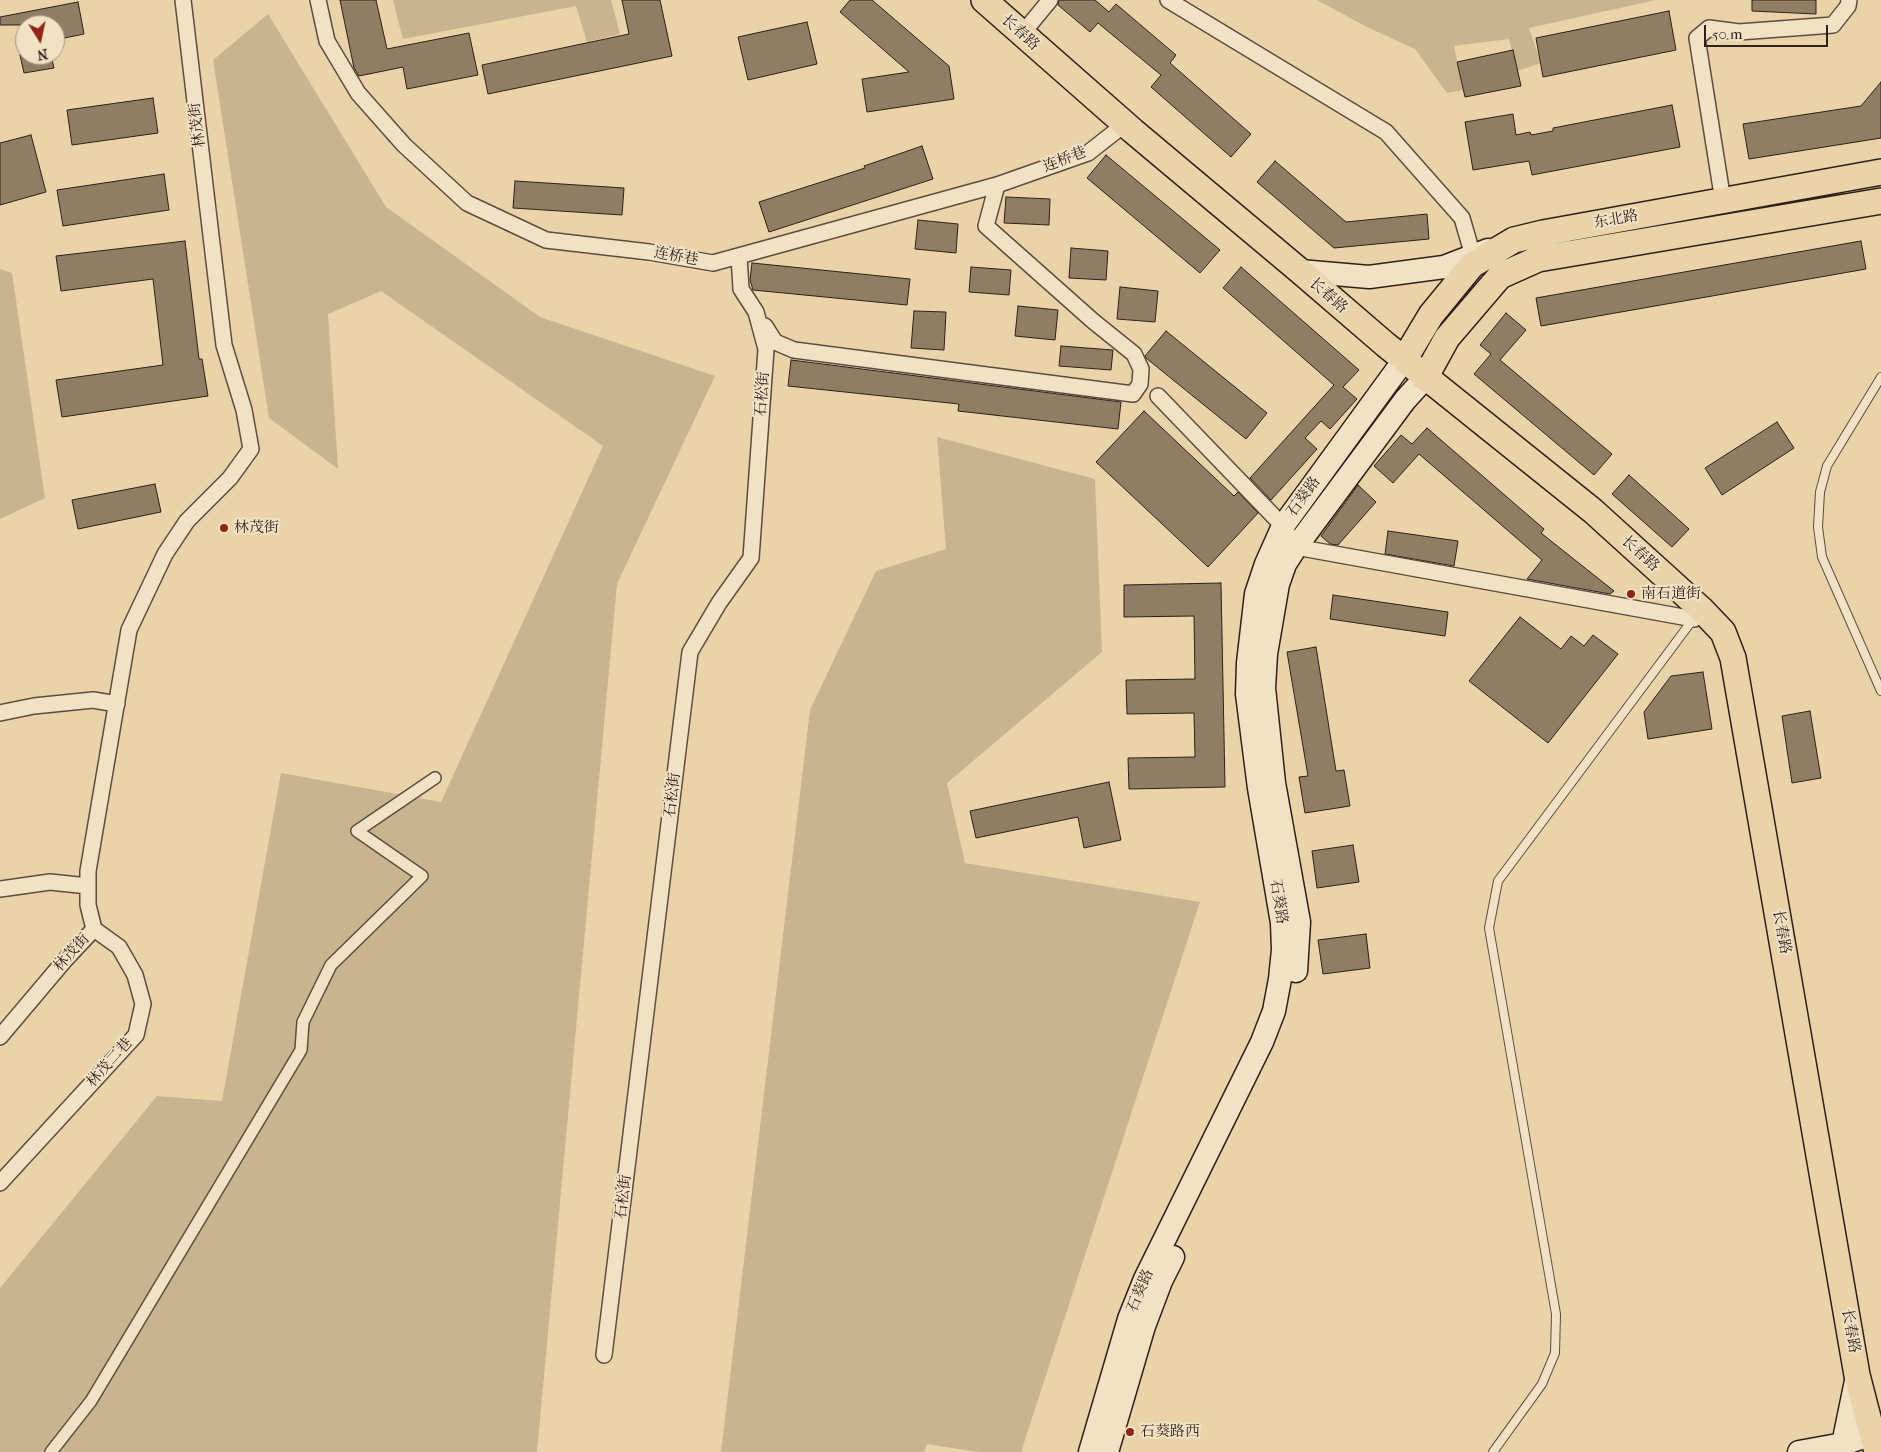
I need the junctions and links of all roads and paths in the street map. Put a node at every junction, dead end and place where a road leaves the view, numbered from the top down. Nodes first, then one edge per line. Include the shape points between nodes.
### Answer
1 (183, 0) edge
2 (318, 0) edge
3 (984, 0) edge
4 (1050, 0) edge
5 (1168, 0) edge
6 (1849, 0) edge
7 (1022, 34) junction
8 (1125, 124) junction
9 (1881, 172) edge
10 (997, 185) junction
11 (1723, 201) junction
12 (1881, 201) edge
13 (1514, 240) junction
14 (739, 256) junction
15 (1473, 256) junction
16 (1300, 270) junction
17 (756, 312) junction
18 (1404, 360) junction
19 (1881, 377) edge
20 (1425, 378) junction
21 (1158, 396) dead end
22 (1284, 526) junction
23 (1296, 547) junction
24 (1698, 614) junction
25 (1881, 691) edge
26 (116, 704) junction
27 (0, 713) edge
28 (435, 778) dead end
29 (88, 886) junction
30 (0, 889) edge
31 (94, 929) junction
32 (0, 1037) edge
33 (0, 1183) edge
34 (604, 1355) dead end
35 (1858, 1375) junction
36 (1875, 1443) edge
37 (1844, 1444) junction
38 (51, 1452) edge
39 (1090, 1452) edge
40 (1107, 1452) edge
41 (1493, 1452) edge
42 (1799, 1452) edge

1 - 26 street, 林茂街 via 224,346 244,410 250,449 230,478 187,521 165,554 129,630
2 - 14 street, 连桥巷 via 327,41 358,92 404,145 467,203 546,240 713,263
3 - 7 main road, 长春路
4 - 7 street
5 - 15 street via 1386,132 1462,218
6 - 11 street via 1833,25 1739,32 1709,28 1697,38
7 - 8 main road, 长春路
8 - 10 street, 连桥巷 via 1088,153
8 - 16 main road, 长春路
9 - 11 main road, 东北路
10 - 14 street, 连桥巷
10 - 17 street via 986,226 1134,354 1142,369 1140,384 1132,394 794,350 775,342
11 - 13 main road, 东北路
12 - 20 main road, 东北路 via 1538,259 1500,276 1447,338
13 - 15 main road
13 - 18 main road, 东北路 via 1472,266 1430,315
14 - 17 street, 石松街 via 740,289
15 - 16 main road via 1444,267 1369,277
16 - 18 main road, 长春路
17 - 34 street, 石松街 via 766,350 750,558 690,652
18 - 20 main road, 长春路
18 - 22 main road, 石葵路
19 - 25 lane via 1827,466 1820,492 1818,527 1822,557
20 - 23 main road, 石葵路 via 1405,400
20 - 24 main road, 长春路 via 1593,511
21 - 22 street
22 - 23 street
22 - 39 main road, 石葵路 via 1256,594 1247,694 1282,923 1283,950 1274,1011 1262,1042 1145,1279 1129,1318
23 - 24 street
23 - 40 main road, 石葵路 via 1278,584 1267,646 1264,688 1274,783 1298,922 1295,987 1276,1044 1161,1281 1144,1326
24 - 35 main road, 长春路 via 1723,632 1732,658
24 - 41 lane via 1498,881 1489,928 1556,1314 1555,1353 1545,1376
26 - 27 street via 93,700
26 - 29 street, 林茂街
28 - 38 street via 357,831 422,876 332,965 303,1022 301,1050 91,1400
29 - 30 street via 50,882
29 - 31 street, 林茂街 via 88,905
31 - 32 street, 林茂街
31 - 33 street, 林茂二巷 via 119,947 135,974 143,1004 136,1035
35 - 36 main road, 长春路
35 - 37 main road
36 - 37 main road
37 - 42 main road

